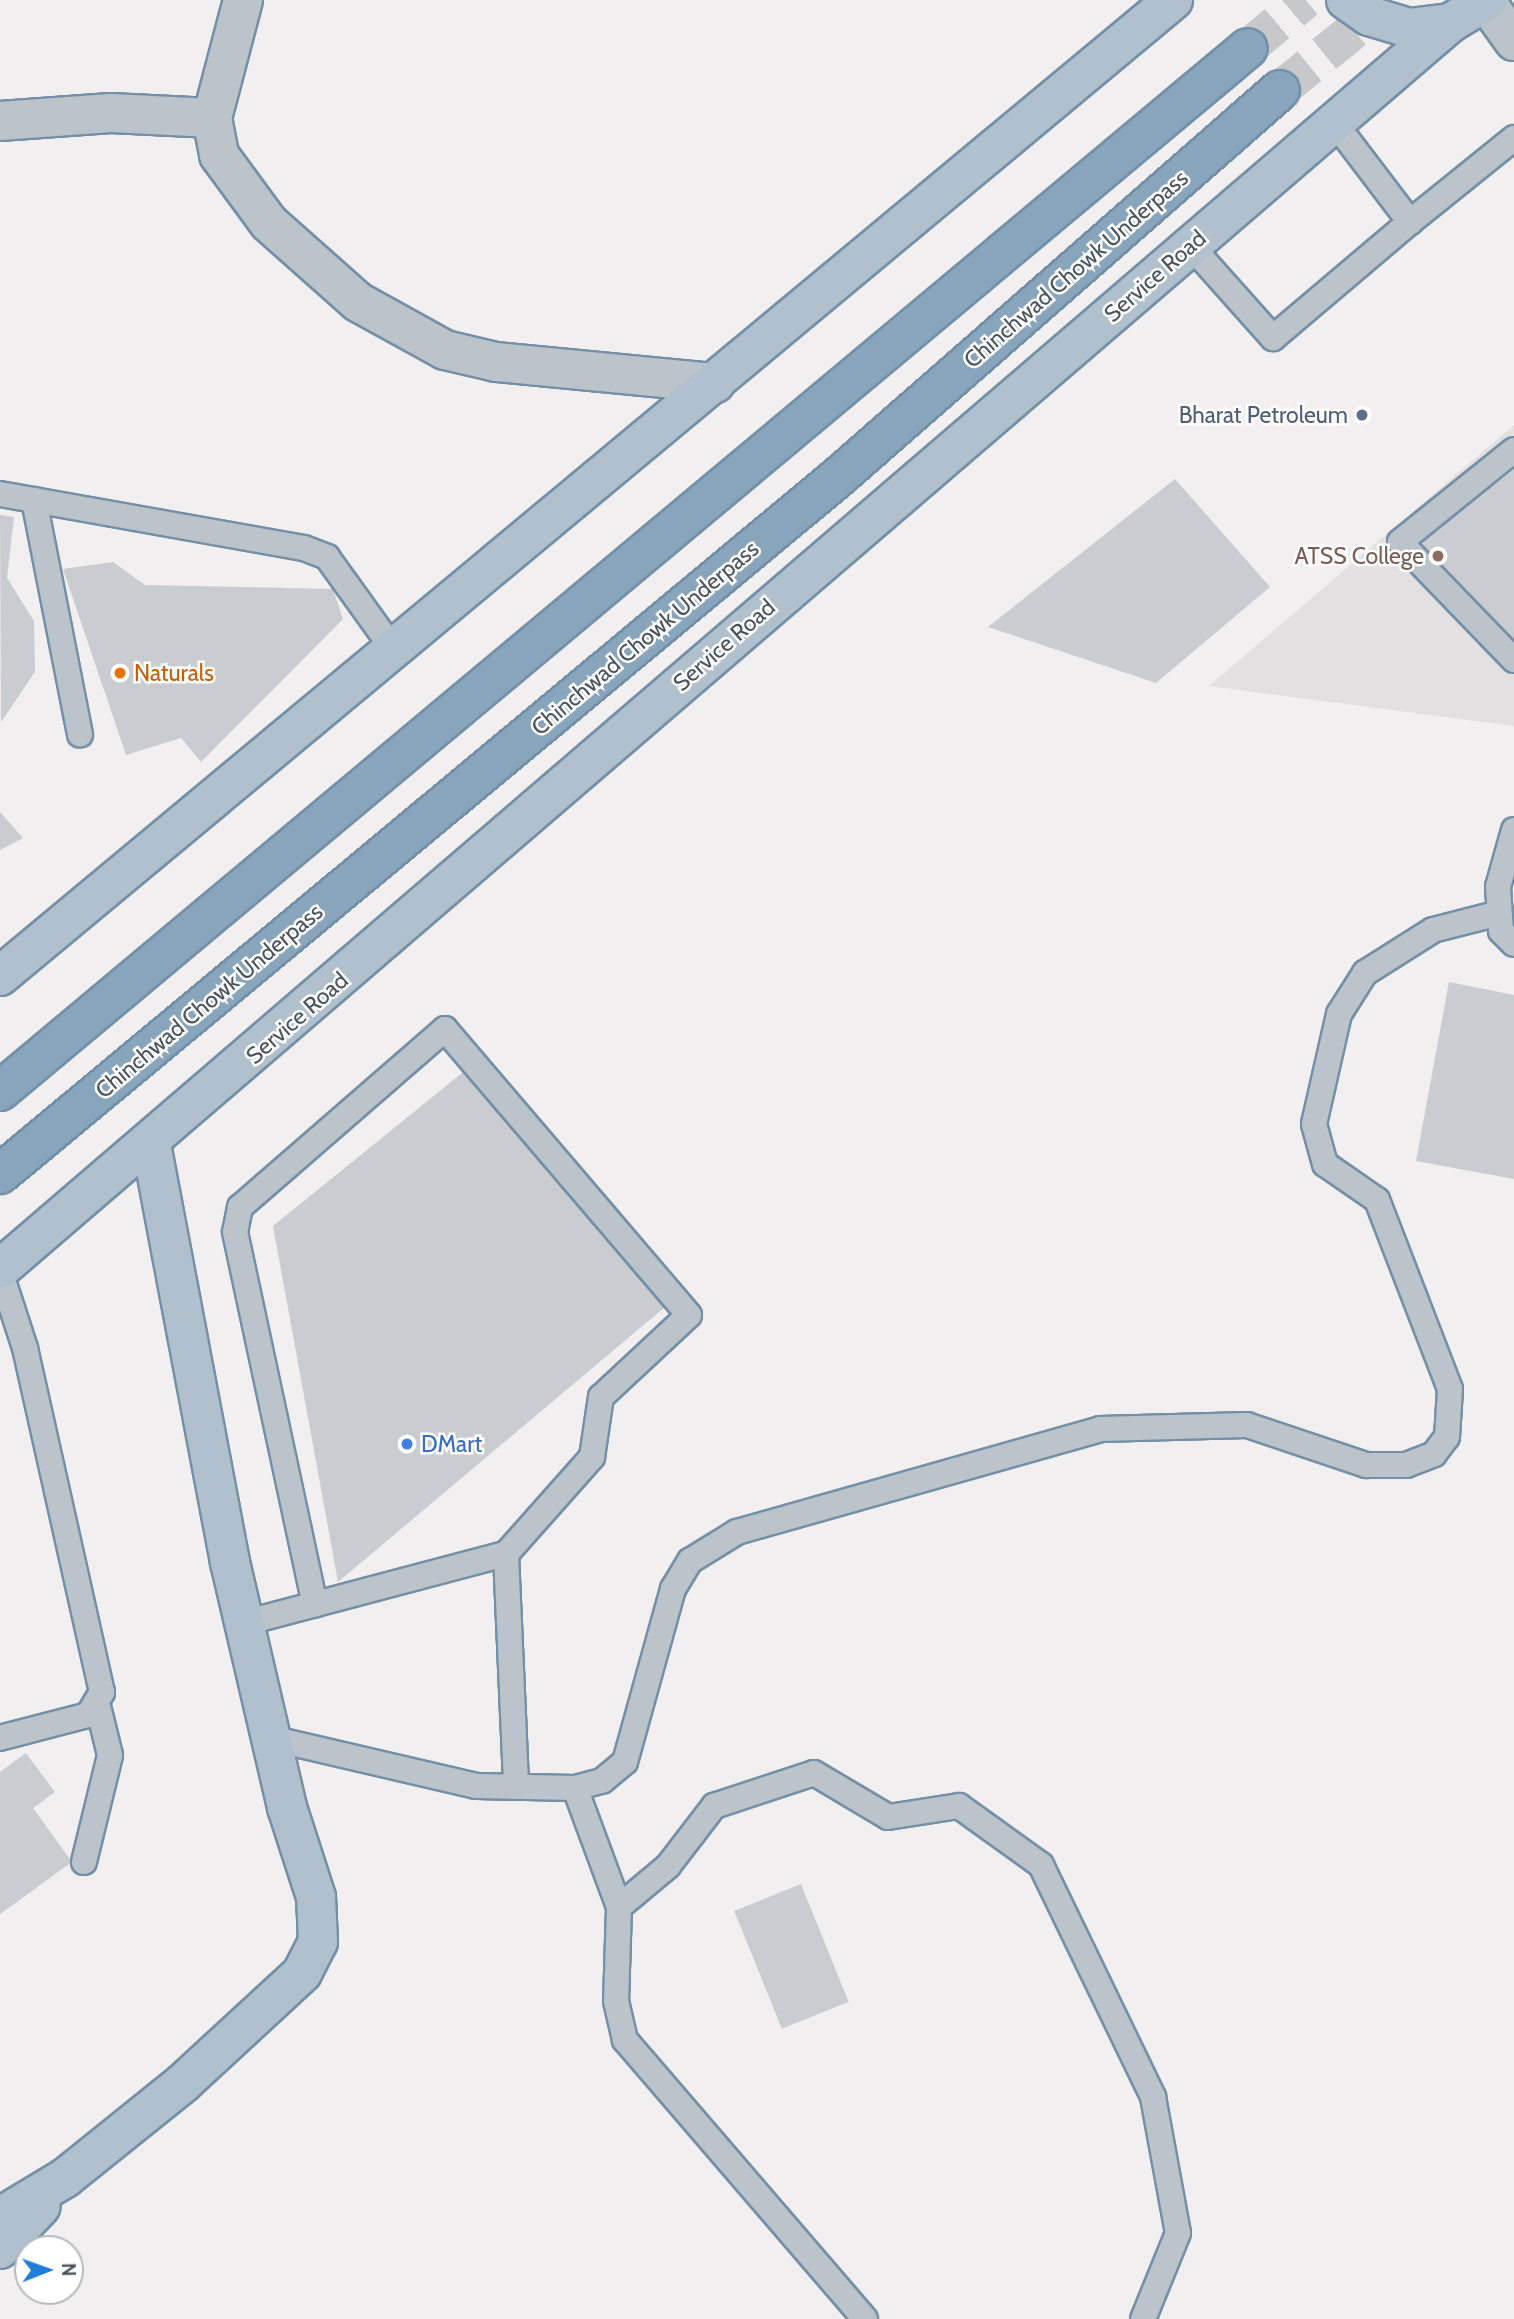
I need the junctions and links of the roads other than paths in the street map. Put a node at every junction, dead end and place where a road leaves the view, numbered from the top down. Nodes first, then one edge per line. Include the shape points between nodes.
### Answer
1 (243, 0) edge
2 (1173, 0) edge
3 (1346, 0) edge
4 (1487, 1) edge
5 (1450, 23) junction
6 (1514, 41) edge
7 (1248, 48) tunnel mouth
8 (1280, 90) tunnel mouth
9 (212, 118) junction
10 (0, 121) edge
11 (1334, 122) junction
12 (1514, 138) edge
13 (1410, 222) junction
14 (1191, 245) junction
15 (715, 383) junction
16 (1514, 450) edge
17 (0, 494) edge
18 (34, 500) junction
19 (393, 649) junction
20 (1514, 660) edge
21 (80, 735) dead end
22 (1514, 830) edge
23 (1499, 913) junction
24 (1514, 944) edge
25 (0, 976) edge
26 (0, 1091) edge
27 (151, 1143) junction
28 (0, 1174) edge
29 (0, 1270) edge
30 (506, 1554) junction
31 (315, 1604) junction
32 (243, 1623) junction
33 (98, 1706) junction
34 (0, 1738) edge
35 (270, 1738) junction
36 (516, 1787) junction
37 (575, 1788) junction
38 (84, 1862) dead end
39 (619, 1908) junction
40 (65, 2178) junction
41 (0, 2217) edge
42 (0, 2249) edge
43 (865, 2319) edge
44 (1143, 2319) edge

1 - 9 street
2 - 15 main road
3 - 5 main road via 1389,24
4 - 5 main road, Service Road
4 - 6 street
5 - 11 main road, Service Road
7 - 26 highway
8 - 28 highway, Chinchwad Chowk Underpass via 836,480
9 - 10 street via 111,113
9 - 15 street via 219,155 269,223 397,328 445,350 496,362
11 - 13 lane
11 - 14 main road, Service Road
12 - 13 lane
13 - 14 lane via 1273,338
14 - 27 main road, Service Road
15 - 19 main road
16 - 20 lane via 1400,542
17 - 18 lane
18 - 19 lane via 304,548 327,557
18 - 21 lane
19 - 25 main road
22 - 23 lane via 1503,855
23 - 24 lane via 1501,931
23 - 37 lane via 1433,930 1365,973 1339,1014 1314,1124 1325,1164 1377,1200 1450,1389 1447,1437 1434,1454 1406,1465 1366,1465 1248,1425 1101,1429 737,1532 690,1561 673,1589 625,1762 602,1781
27 - 29 main road, Service Road
27 - 32 main road
29 - 33 lane via 25,1348 102,1676
30 - 31 lane
30 - 31 lane via 592,1457 601,1398 689,1315 445,1029 240,1207 235,1231
30 - 36 lane
31 - 32 lane
32 - 35 main road
33 - 34 lane via 88,1715
33 - 38 lane via 110,1755
35 - 36 lane via 476,1786
35 - 40 main road via 316,1897 318,1942 302,1973 261,2014
36 - 37 lane
37 - 39 lane
39 - 43 lane via 616,2001 625,2040
39 - 44 lane via 668,1866 714,1806 814,1773 888,1817 959,1806 1041,1865 1153,2097 1178,2233
40 - 41 main road
40 - 42 main road

